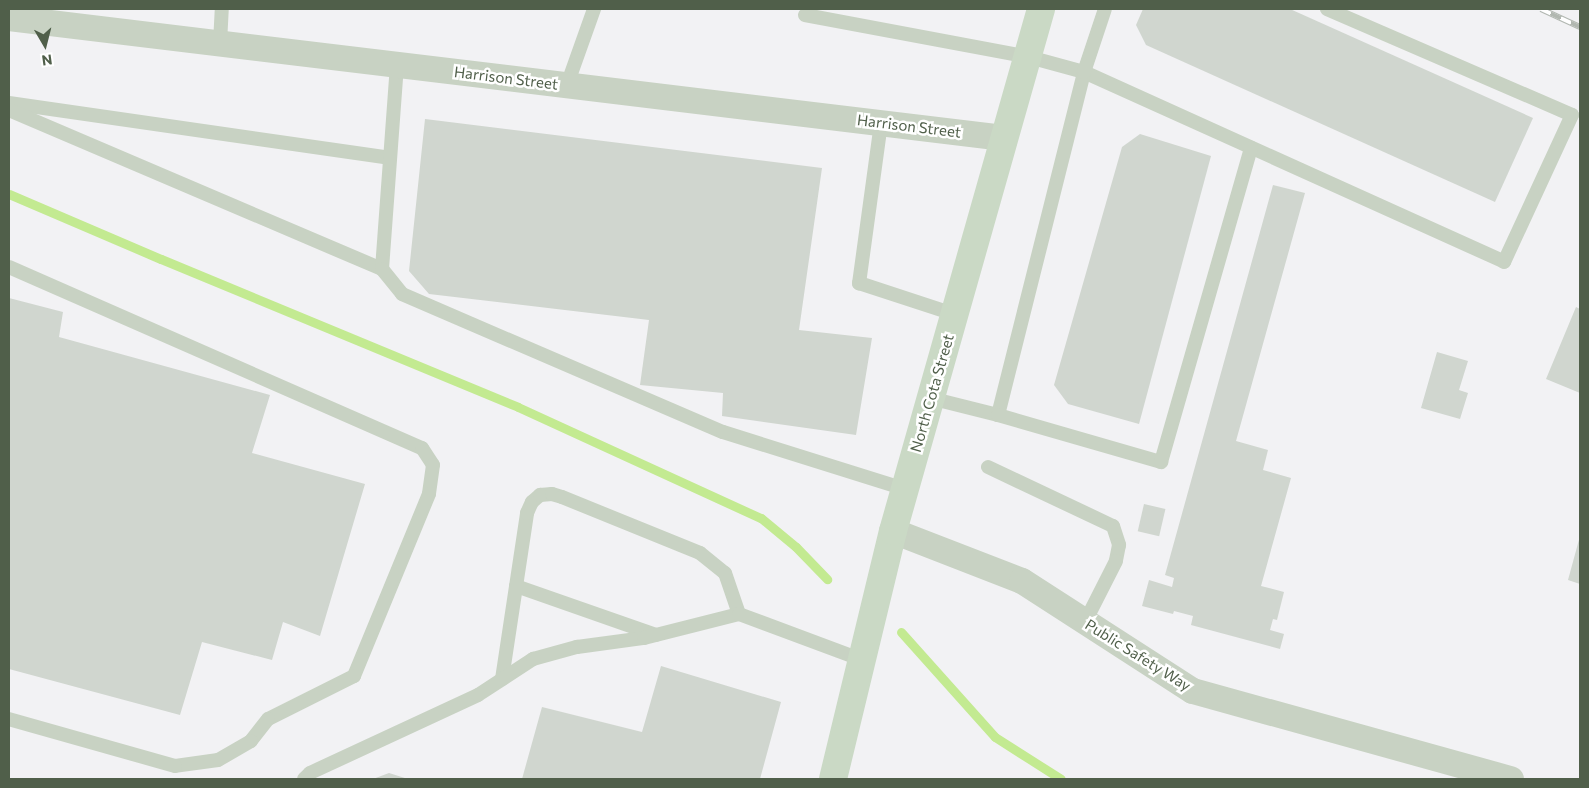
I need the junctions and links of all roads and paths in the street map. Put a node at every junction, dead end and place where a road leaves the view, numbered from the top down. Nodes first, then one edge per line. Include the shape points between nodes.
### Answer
1 (222, 9) edge
2 (594, 9) edge
3 (1041, 9) edge
4 (1105, 9) edge
5 (1327, 9) edge
6 (41, 15) edge
7 (806, 15) dead end
8 (9, 18) edge
9 (220, 44) junction
10 (1029, 57) junction
11 (397, 65) junction
12 (1084, 72) junction
13 (567, 85) junction
14 (9, 103) edge
15 (9, 110) edge
16 (881, 123) junction
17 (1004, 138) junction
18 (1251, 148) junction
19 (389, 158) junction
20 (9, 267) edge
21 (382, 269) junction
22 (954, 314) junction
23 (930, 398) junction
24 (998, 415) junction
25 (988, 467) dead end
26 (905, 489) junction
27 (893, 531) junction
28 (516, 586) junction
29 (739, 614) junction
30 (1085, 622) junction
31 (657, 635) junction
32 (860, 659) junction
33 (502, 679) junction
34 (9, 719) edge
35 (304, 779) edge
36 (833, 779) edge
37 (1511, 779) edge

1 - 9 lane
2 - 13 lane
3 - 10 street, North Cota Street
4 - 12 lane
5 - 18 lane via 1572,115 1504,262
6 - 8 street, Harrison Street
6 - 9 street, Harrison Street
7 - 10 lane
9 - 11 street, Harrison Street
10 - 12 lane
10 - 17 street, North Cota Street
11 - 13 street, Harrison Street
11 - 19 lane
12 - 18 lane
12 - 24 lane
13 - 16 street, Harrison Street
14 - 19 lane
15 - 21 lane
16 - 17 street, Harrison Street
16 - 22 lane via 859,283
17 - 22 street, North Cota Street
18 - 24 lane via 1161,462
19 - 21 lane
20 - 34 lane via 422,448 433,465 430,494 354,676 268,719 243,746 218,760 175,766
21 - 26 lane via 402,294 714,428
22 - 23 street, North Cota Street
23 - 24 lane
23 - 26 street, North Cota Street
25 - 30 lane via 1113,526 1119,545 1116,561
26 - 27 street, North Cota Street
27 - 30 street, Public Safety Way via 1022,581
27 - 32 street, North Cota Street
28 - 29 lane via 527,513 540,495 552,494 700,553 725,573
28 - 31 lane
28 - 33 lane
29 - 31 lane
29 - 32 lane
30 - 37 street, Public Safety Way via 1193,691
31 - 33 lane via 553,653 532,659
32 - 36 street, North Cota Street
33 - 35 lane via 478,696 310,773

